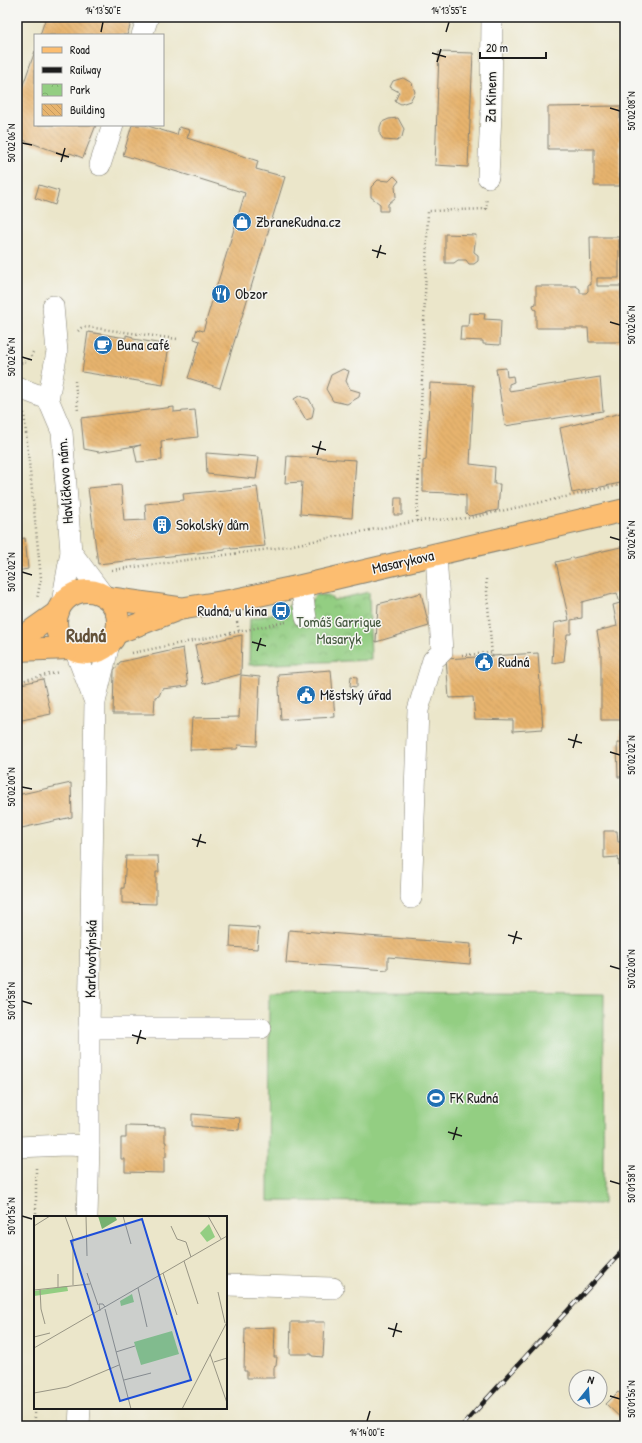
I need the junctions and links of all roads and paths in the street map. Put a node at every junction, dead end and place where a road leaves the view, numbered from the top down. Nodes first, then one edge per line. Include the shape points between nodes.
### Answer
1 (148, 17) edge
2 (492, 17) edge
3 (142, 34) edge
4 (113, 126) edge
5 (100, 165) dead end
6 (488, 177) joint
7 (53, 306) dead end
8 (74, 336) dead end
9 (177, 340) dead end
10 (75, 380) dead end
11 (17, 387) edge
12 (48, 399) junction
13 (23, 411) dead end
14 (79, 418) dead end
15 (625, 484) edge
16 (625, 510) edge
17 (417, 521) junction
18 (71, 552) junction
19 (436, 554) junction
20 (110, 570) dead end
21 (486, 579) dead end
22 (301, 586) junction
23 (105, 597) junction
24 (36, 604) dead end
25 (60, 608) junction
26 (179, 609) junction
27 (306, 618) joint
28 (237, 621) dead end
29 (239, 631) junction
30 (112, 638) junction
31 (17, 641) edge
32 (72, 649) junction
33 (17, 650) edge
34 (144, 650) dead end
35 (492, 656) dead end
36 (65, 671) dead end
37 (17, 682) edge
38 (95, 702) junction
39 (411, 898) dead end
40 (89, 1028) junction
41 (261, 1028) dead end
42 (89, 1146) junction
43 (27, 1147) edge
44 (36, 1216) edge
45 (87, 1216) edge
46 (227, 1285) edge
47 (333, 1288) dead end
48 (35, 1409) edge
49 (80, 1409) edge
50 (35, 1426) edge
51 (79, 1426) edge

1 - 3 street
2 - 6 street, Za Kinem
4 - 5 street
6 - 17 path via 486,209 428,211
7 - 12 street via 56,352
8 - 9 path via 81,328 87,327
10 - 14 path
11 - 12 street
12 - 18 street, Havlíčkovo nám. via 62,432
13 - 24 path via 41,578
15 - 17 path via 469,518
16 - 19 main road, Masarykova
17 - 20 path via 277,548
18 - 23 street
18 - 25 street, Havlíčkovo nám.
19 - 22 main road, Masarykova
19 - 39 street via 442,652 433,660 418,710
21 - 35 path
22 - 26 main road, Masarykova
22 - 27 street
23 - 25 main road via 92,591 81,591 70,596
23 - 26 main road
23 - 30 main road via 114,606 117,614 118,624
25 - 31 main road
25 - 32 main road via 56,622 58,632
26 - 30 main road
27 - 29 path
28 - 29 path
29 - 34 path
30 - 32 main road via 101,649 93,652
30 - 38 street
32 - 33 main road
32 - 38 street
36 - 37 path
38 - 40 street, Karlovotýnská
40 - 41 street
40 - 42 street, Karlovotýnská
42 - 43 street
42 - 45 street, Karlovotýnská
43 - 44 path
46 - 47 street
48 - 50 path
49 - 51 street

